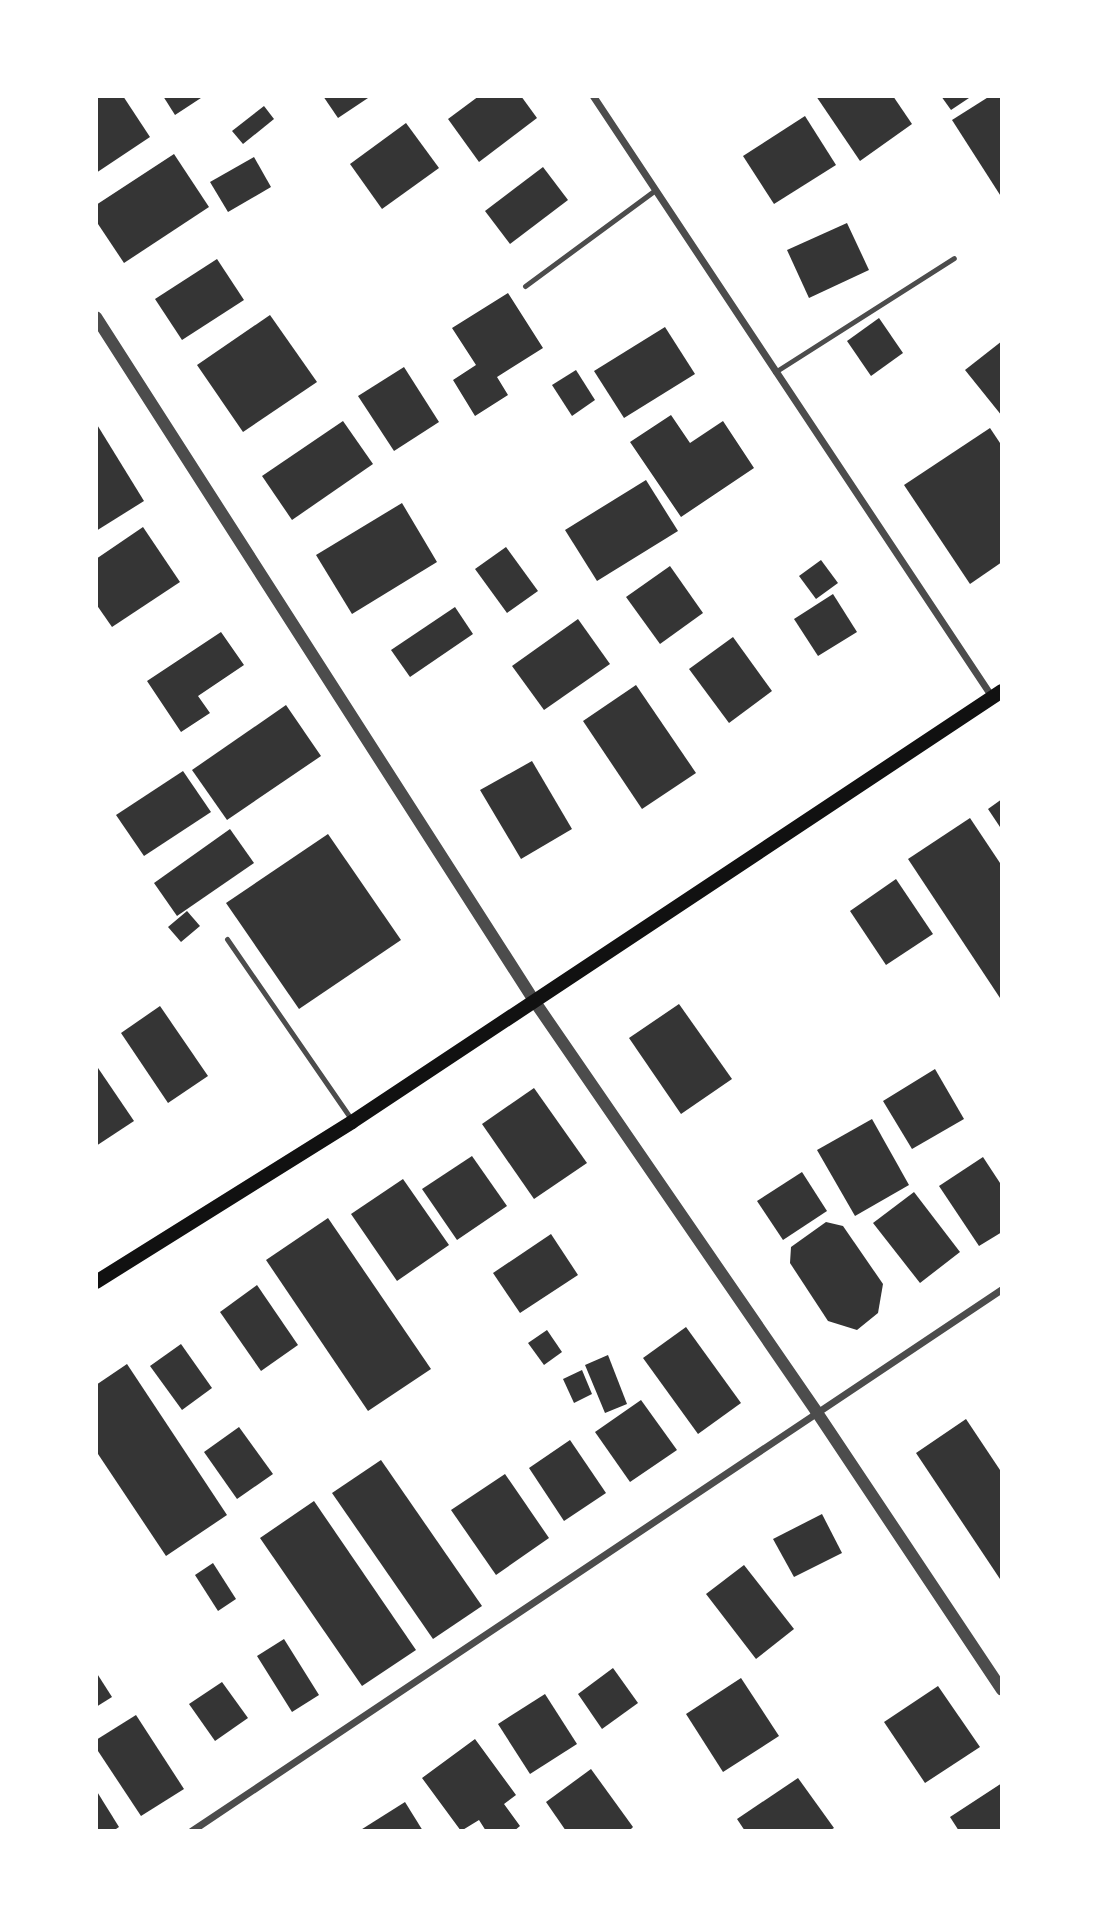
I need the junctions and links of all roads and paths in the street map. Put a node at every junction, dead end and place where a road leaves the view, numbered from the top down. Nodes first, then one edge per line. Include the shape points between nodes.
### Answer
1 (593, 96) edge
2 (655, 190) junction
3 (954, 258) dead end
4 (525, 286) dead end
5 (96, 317) edge
6 (775, 372) junction
7 (997, 694) edge
8 (227, 939) dead end
9 (535, 1002) junction
10 (352, 1122) junction
11 (96, 1282) edge
12 (1002, 1289) edge
13 (816, 1411) junction
14 (1002, 1690) edge
15 (191, 1831) edge

1 - 2 street
2 - 4 lane
2 - 6 street
3 - 6 lane
5 - 9 street
6 - 7 street
7 - 9 main road
8 - 10 lane
9 - 10 main road
9 - 13 street
10 - 11 main road
12 - 13 street
13 - 14 street
13 - 15 street

